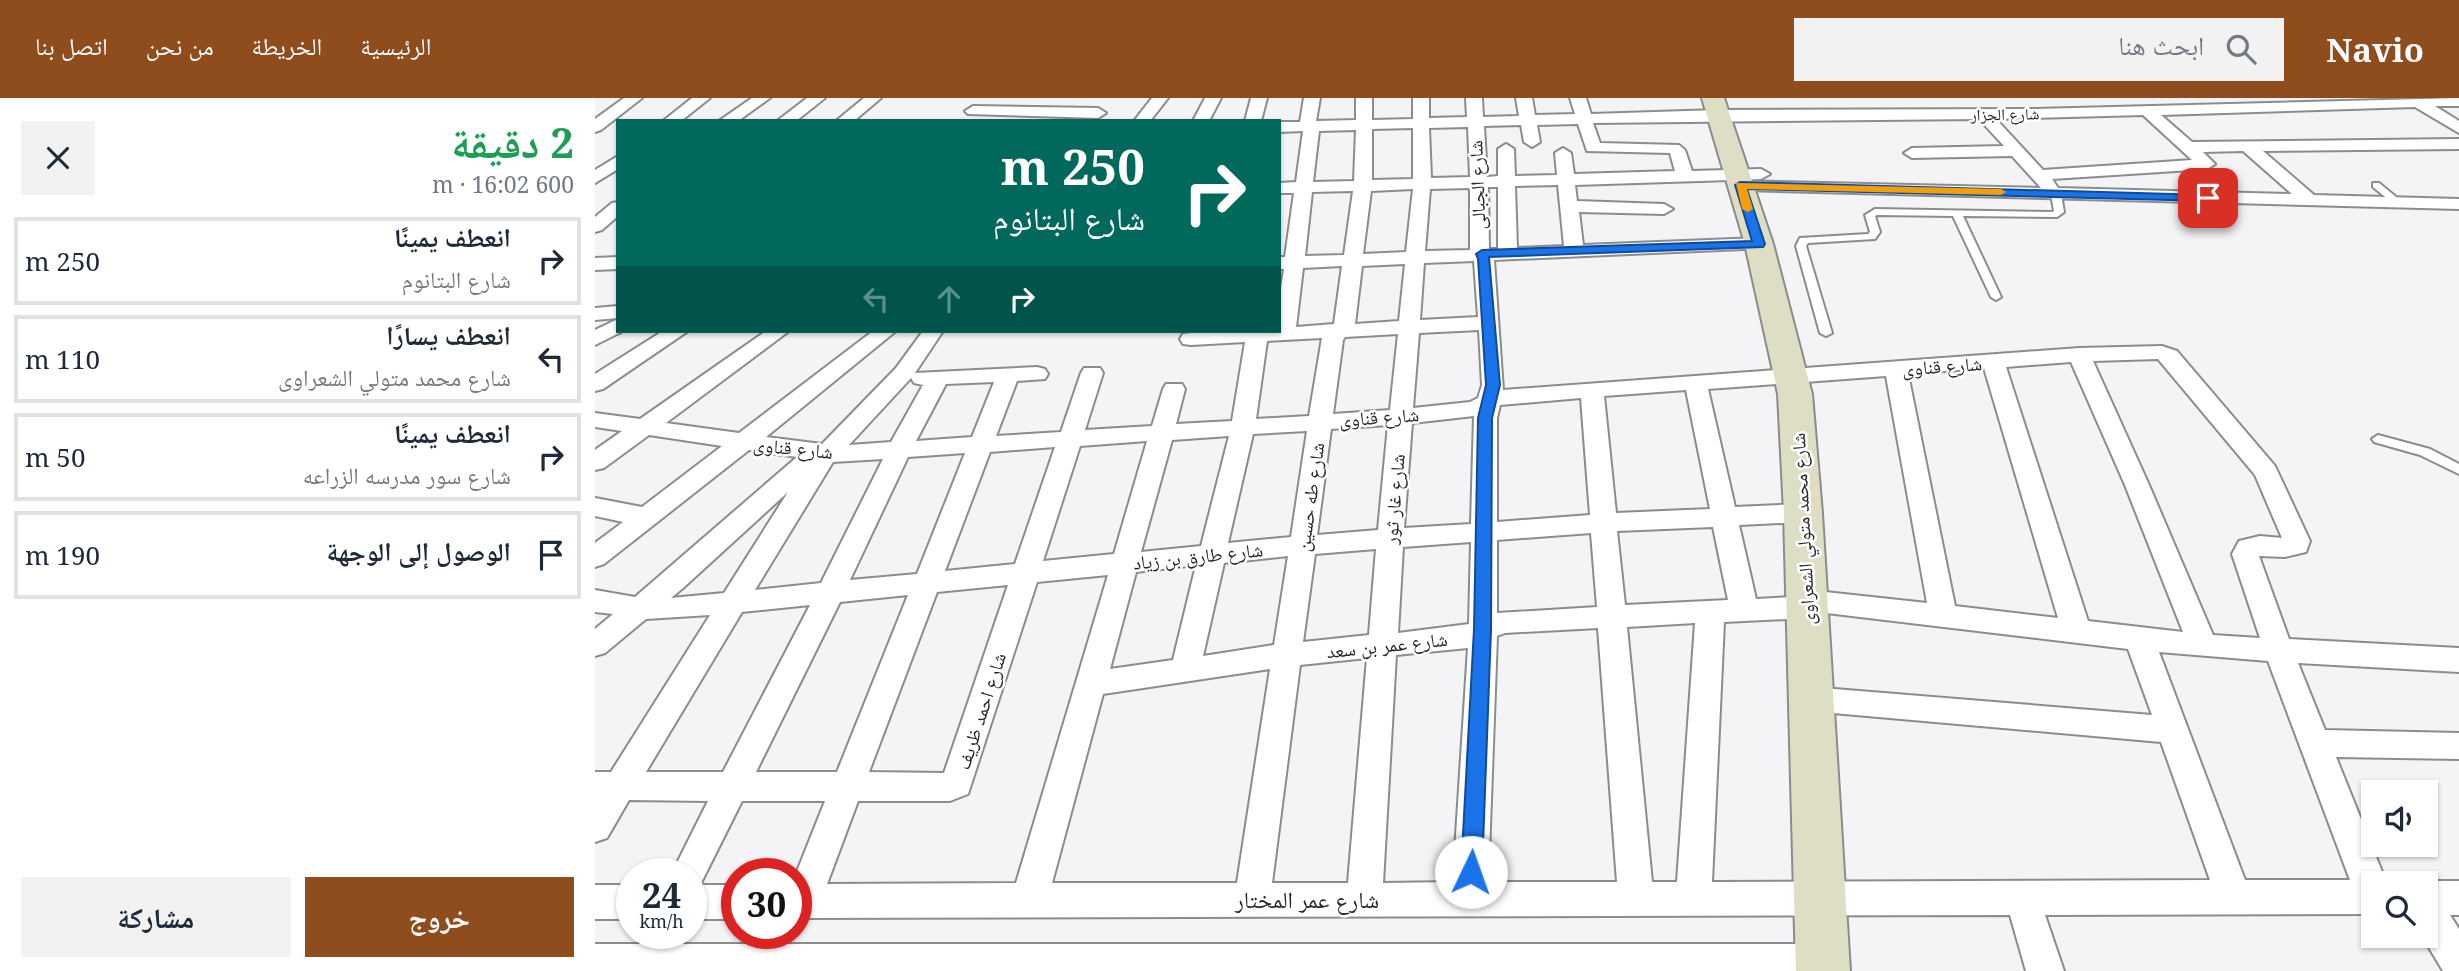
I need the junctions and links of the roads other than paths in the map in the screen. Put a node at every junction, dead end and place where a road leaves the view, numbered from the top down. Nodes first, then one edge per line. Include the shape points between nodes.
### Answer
1 (634, 98) edge
2 (702, 98) edge
3 (762, 98) edge
4 (817, 98) edge
5 (873, 98) edge
6 (987, 98) edge
7 (1053, 98) edge
8 (1110, 98) edge
9 (1160, 98) edge
10 (1213, 98) edge
11 (1259, 98) edge
12 (1312, 98) edge
13 (1364, 98) edge
14 (1524, 98) edge
15 (1579, 98) edge
16 (1632, 98) edge
17 (1852, 98) edge
18 (2004, 98) edge
19 (2088, 98) edge
20 (2415, 100) edge
21 (2459, 101) edge
22 (2226, 103) edge
23 (2150, 104) edge
24 (2030, 105) edge
25 (2313, 105) junction
26 (2273, 106) junction
27 (2190, 108) junction
28 (1420, 110) edge
29 (1474, 110) edge
30 (1716, 110) edge
31 (2102, 111) junction
32 (1039, 112) junction
33 (1983, 114) junction
34 (1926, 115) junction
35 (967, 116) edge
36 (1861, 116) junction
37 (1891, 116) junction
38 (1095, 117) edge
39 (1638, 117) junction
40 (1584, 118) junction
41 (674, 119) edge
42 (730, 119) edge
43 (788, 119) edge
44 (847, 119) edge
45 (1144, 119) edge
46 (1202, 119) edge
47 (1253, 119) edge
48 (1528, 120) junction
49 (1363, 124) junction
50 (1310, 126) junction
51 (595, 127) edge
52 (616, 127) edge
53 (1281, 127) edge
54 (2459, 128) edge
55 (1532, 142) dead end
56 (2459, 144) edge
57 (2326, 145) junction
58 (2369, 145) junction
59 (2242, 146) junction
60 (2282, 146) junction
61 (2189, 147) junction
62 (1506, 149) dead end
63 (2016, 151) junction
64 (1955, 152) junction
65 (1563, 153) dead end
66 (1912, 153) junction
67 (616, 162) edge
68 (1923, 174) junction
69 (1685, 175) junction
70 (2039, 175) junction
71 (1660, 176) junction
72 (595, 178) edge
73 (1566, 178) junction
74 (1479, 180) junction
75 (1507, 180) junction
76 (1738, 180) junction
77 (1422, 182) junction
78 (1363, 184) junction
79 (2376, 185) dead end
80 (1304, 187) junction
81 (1281, 188) edge
82 (1933, 190) junction
83 (2056, 194) junction
84 (2310, 201) junction
85 (595, 202) edge
86 (616, 202) edge
87 (2398, 203) junction
88 (2459, 204) edge
89 (1568, 206) junction
90 (616, 209) edge
91 (1957, 214) junction
92 (595, 226) edge
93 (1667, 228) junction
94 (1759, 244) junction
95 (1574, 251) junction
96 (1509, 253) junction
97 (1482, 254) junction
98 (1416, 256) junction
99 (1353, 259) junction
100 (1287, 262) edge
101 (616, 263) edge
102 (595, 264) edge
103 (1996, 297) dead end
104 (616, 312) edge
105 (595, 314) edge
106 (1488, 323) junction
107 (616, 326) edge
108 (1410, 327) junction
109 (1338, 331) junction
110 (674, 333) edge
111 (776, 333) edge
112 (883, 333) edge
113 (932, 333) edge
114 (1826, 333) dead end
115 (1225, 334) edge
116 (1285, 334) junction
117 (1257, 336) junction
118 (595, 339) edge
119 (1191, 340) dead end
120 (2079, 355) junction
121 (1993, 362) junction
122 (1896, 369) junction
123 (1092, 373) dead end
124 (1037, 374) dead end
125 (1008, 375) junction
126 (937, 377) junction
127 (1793, 377) junction
128 (899, 378) junction
129 (1696, 383) junction
130 (595, 384) edge
131 (1174, 389) dead end
132 (1592, 390) junction
133 (1490, 401) junction
134 (1402, 417) junction
135 (595, 420) edge
136 (1320, 421) junction
137 (1243, 426) junction
138 (644, 428) junction
139 (1161, 433) junction
140 (1070, 439) junction
141 (2378, 439) dead end
142 (740, 443) junction
143 (981, 444) junction
144 (899, 450) junction
145 (821, 454) junction
146 (595, 462) edge
147 (2459, 470) edge
148 (595, 508) edge
149 (1804, 513) junction
150 (646, 517) junction
151 (1725, 517) junction
152 (1605, 523) junction
153 (1483, 531) junction
154 (1390, 538) junction
155 (1303, 545) junction
156 (1213, 554) junction
157 (595, 557) edge
158 (1124, 564) junction
159 (1025, 574) junction
160 (926, 584) junction
161 (831, 594) junction
162 (595, 601) edge
163 (734, 603) junction
164 (1807, 603) junction
165 (640, 608) junction
166 (1744, 610) junction
167 (1710, 611) junction
168 (1943, 615) junction
169 (1611, 616) junction
170 (1483, 629) junction
171 (2076, 630) junction
172 (2139, 638) junction
173 (595, 645) edge
174 (1382, 646) junction
175 (2203, 646) junction
176 (2279, 652) junction
177 (1287, 655) junction
178 (2459, 660) edge
179 (1185, 670) junction
180 (1090, 684) junction
181 (1809, 699) junction
182 (2173, 730) junction
183 (2315, 743) junction
184 (2459, 746) edge
185 (608, 786) edge
186 (734, 788) junction
187 (846, 788) junction
188 (595, 827) edge
189 (697, 858) edge
190 (2364, 871) edge
191 (812, 872) edge
192 (2361, 895) edge
193 (2022, 897) junction
194 (1694, 898) junction
195 (1818, 898) junction
196 (2234, 898) junction
197 (2438, 898) edge
198 (2459, 898) edge
199 (1364, 899) junction
200 (1470, 899) junction
201 (1636, 899) junction
202 (1252, 900) junction
203 (812, 901) edge
204 (1029, 901) junction
205 (595, 902) edge
206 (616, 902) edge
207 (2438, 928) edge
208 (595, 963) edge
209 (2459, 963) edge
210 (1721, 967) edge
211 (1822, 967) edge
212 (842, 968) edge
213 (1117, 968) edge
214 (1331, 968) edge
215 (1508, 968) edge
216 (2045, 971) edge

1 - 51 street
2 - 41 street
3 - 42 street
4 - 43 street
5 - 44 street
6 - 35 street
7 - 32 street
8 - 38 street
9 - 45 street
10 - 46 street
11 - 47 street
12 - 50 street
13 - 49 street, شارع طه حسين
14 - 48 street
15 - 40 street
16 - 39 street
17 - 36 street
18 - 24 street
19 - 31 street
20 - 21 street, شارع الجزار
20 - 25 street, شارع الجزار
20 - 54 street
22 - 26 street, شارع الجزار
22 - 27 street, شارع الجزار
22 - 60 street
23 - 27 street, شارع الجزار
23 - 31 street, شارع الجزار
23 - 61 street
24 - 31 street, شارع الجزار
24 - 33 street, شارع الجزار
25 - 26 street, شارع الجزار
25 - 58 street
26 - 57 street
27 - 59 street
28 - 29 street, شارع الجزار
28 - 49 street, شارع الجزار
28 - 77 street, شارع غار ثور
29 - 48 street, شارع الجزار
29 - 74 street, شارع الجبالى
30 - 36 street, شارع الجزار
30 - 39 street, شارع الجزار
30 - 76 street, شارع محمد متولي الشعراوى
32 - 35 street
32 - 38 street
33 - 34 street, شارع الجزار
33 - 63 street
34 - 37 street, شارع الجزار
34 - 64 street
36 - 37 street, شارع الجزار
37 - 66 street
39 - 40 street, شارع الجزار
40 - 48 street, شارع الجزار
40 - 69 street via 1593,148 1674,148
48 - 55 street
49 - 50 street, شارع الجزار
49 - 78 street, شارع طه حسين
50 - 53 street, شارع الجزار
50 - 80 street
51 - 52 street
56 - 58 street
57 - 58 street
57 - 60 street
59 - 60 street
59 - 61 street
59 - 84 street
61 - 70 street via 2207,164
62 - 75 street
63 - 64 street
63 - 70 street
64 - 66 street
65 - 73 street
66 - 68 street
67 - 72 street
68 - 76 street
68 - 82 street
69 - 71 street
69 - 76 street
70 - 83 street
71 - 73 street
71 - 93 street
73 - 75 street
73 - 89 street
74 - 75 street
74 - 77 street
74 - 97 street, شارع الجبالى
75 - 96 street
76 - 82 street
76 - 94 street, شارع محمد متولي الشعراوى
77 - 78 street
77 - 98 street, شارع غار ثور
78 - 80 street
78 - 99 street, شارع طه حسين
79 - 87 lane
80 - 81 street
80 - 100 street
82 - 83 street
83 - 84 street
83 - 91 lane via 2057,214
84 - 87 street
85 - 86 street
87 - 88 street
89 - 93 street
89 - 95 street
90 - 92 street
91 - 103 lane
91 - 114 lane via 1875,212 1870,215 1875,232 1871,237 1804,240 1801,246
93 - 94 street
93 - 95 street
94 - 127 street, شارع محمد متولي الشعراوى
95 - 96 street
96 - 97 street
97 - 98 street
97 - 106 street, شارع الجبالى
98 - 99 street
98 - 108 street, شارع غار ثور
99 - 100 street
99 - 109 street, شارع طه حسين via 1344,325
100 - 116 street
101 - 102 street
104 - 105 street
106 - 108 street
106 - 133 street, شارع الجبالى
107 - 118 street
108 - 109 street
108 - 134 street, شارع غار ثور
109 - 116 street
109 - 136 street, شارع طه حسين via 1332,338
110 - 130 street
111 - 138 street
112 - 142 street
113 - 128 street
115 - 117 street
115 - 119 street
116 - 117 street
117 - 137 street
120 - 121 street, شارع قناوى
120 - 175 street
120 - 176 street, شارع قناوى via 2162,352 2169,356 2260,464 2297,541 2293,547 2253,545 2245,551
121 - 122 street, شارع قناوى
121 - 171 street
122 - 127 street, شارع قناوى
122 - 168 street
123 - 140 street, شارع احمد ظريف
124 - 125 street
125 - 126 street
125 - 143 street
126 - 128 street
126 - 144 street
127 - 129 street, شارع قناوى
127 - 149 street, شارع محمد متولي الشعراوى
128 - 145 street
129 - 132 street, شارع قناوى
129 - 151 street
131 - 139 street
132 - 133 street, شارع قناوى
132 - 152 street
133 - 134 street, شارع قناوى via 1475,409
133 - 153 street, شارع الجبالى via 1485,418
134 - 136 street, شارع قناوى
134 - 154 street, شارع غار ثور
135 - 138 street, شارع قناوى
136 - 137 street, شارع قناوى
136 - 155 street, شارع طه حسين
137 - 139 street, شارع قناوى
137 - 156 street
138 - 142 street, شارع قناوى
138 - 146 street
139 - 140 street, شارع قناوى
139 - 158 street
140 - 143 street, شارع قناوى
140 - 159 street, شارع احمد ظريف
141 - 147 lane via 2425,452
142 - 145 street, شارع قناوى
142 - 150 street
143 - 144 street, شارع قناوى
143 - 160 street
144 - 145 street, شارع قناوى
144 - 161 street
145 - 163 street
145 - 165 street
148 - 150 street
149 - 151 street, شارع طارق بن زياد
149 - 164 street, شارع محمد متولي الشعراوى
150 - 157 street
151 - 152 street, شارع طارق بن زياد
151 - 166 street
152 - 153 street, شارع طارق بن زياد
152 - 169 street
153 - 154 street, شارع طارق بن زياد
153 - 170 street, شارع الجبالى
154 - 155 street, شارع طارق بن زياد
154 - 174 street, شارع غار ثور
155 - 156 street, شارع طارق بن زياد
155 - 177 street, شارع طه حسين
156 - 158 street, شارع طارق بن زياد
156 - 179 street
158 - 159 street, شارع طارق بن زياد
158 - 180 street
159 - 160 street, شارع طارق بن زياد
159 - 187 street, شارع احمد ظريف via 958,781 950,787
160 - 161 street, شارع طارق بن زياد
160 - 187 street
161 - 163 street, شارع طارق بن زياد
161 - 186 street
162 - 165 street, شارع طارق بن زياد
163 - 165 street, شارع طارق بن زياد
163 - 185 street
164 - 166 street, شارع عمر بن سعد
164 - 168 street, شارع عمر بن سعد
164 - 181 street, شارع محمد متولي الشعراوى
165 - 173 street
166 - 167 street, شارع عمر بن سعد
167 - 169 street, شارع عمر بن سعد
167 - 194 street
168 - 171 street, شارع عمر بن سعد
169 - 170 street, شارع عمر بن سعد via 1502,622
169 - 201 street
170 - 174 street, شارع عمر بن سعد via 1466,637
170 - 200 street, شارع الجبالى
171 - 172 street, شارع عمر بن سعد
172 - 175 street, شارع عمر بن سعد
172 - 182 street
174 - 177 street, شارع عمر بن سعد
174 - 199 street, شارع غار ثور
175 - 176 street, شارع عمر بن سعد
176 - 178 street, شارع عمر بن سعد
176 - 183 street
177 - 179 street, شارع عمر بن سعد
177 - 202 street, شارع طه حسين
179 - 180 street, شارع عمر بن سعد
180 - 204 street
181 - 182 street
181 - 195 street, شارع محمد متولي الشعراوى
182 - 196 street
183 - 184 street
183 - 190 street
185 - 186 street, شارع احمد ظريف
185 - 188 street
186 - 187 street, شارع احمد ظريف
186 - 189 street
187 - 191 street
192 - 196 street, شارع عمر المختار
193 - 195 street, شارع عمر المختار
193 - 196 street, شارع عمر المختار
193 - 216 street
194 - 195 street, شارع عمر المختار
194 - 201 street, شارع عمر المختار
195 - 211 street, شارع محمد متولي الشعراوى
197 - 198 street
199 - 200 street, شارع عمر المختار
199 - 202 street, شارع عمر المختار
200 - 201 street, شارع عمر المختار
202 - 204 street, شارع عمر المختار
203 - 204 street, شارع عمر المختار
205 - 206 street
207 - 209 street
208 - 212 street
210 - 211 street
210 - 215 street
212 - 213 street
213 - 214 street
214 - 215 street

